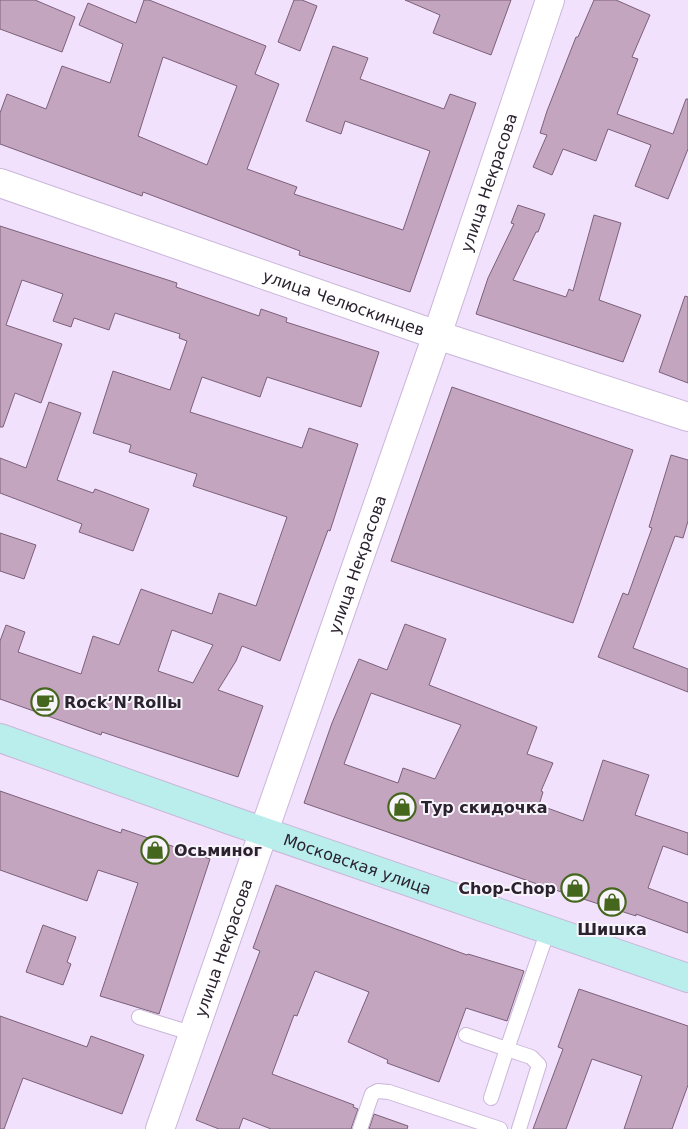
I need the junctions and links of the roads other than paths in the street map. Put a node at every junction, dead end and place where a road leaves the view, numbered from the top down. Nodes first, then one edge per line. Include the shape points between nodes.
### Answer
1 (550, 0) edge
2 (0, 183) edge
3 (437, 335) junction
4 (688, 417) edge
5 (0, 738) edge
6 (263, 832) junction
7 (548, 930) junction
8 (688, 978) edge
9 (139, 1017) dead end
10 (194, 1034) junction
11 (466, 1035) dead end
12 (508, 1049) junction
13 (491, 1098) dead end
14 (160, 1129) edge
15 (360, 1129) edge
16 (500, 1129) edge
17 (519, 1129) edge

1 - 3 street, улица Некрасова
2 - 3 street, улица Челюскинцев
3 - 4 street, улица Челюскинцев
3 - 6 street, улица Некрасова
5 - 6 main road, Московская улица
6 - 7 main road, Московская улица
6 - 10 street, улица Некрасова
7 - 8 main road, Московская улица
7 - 12 lane
9 - 10 lane
10 - 14 street, улица Некрасова
11 - 12 lane
12 - 13 lane
12 - 17 lane via 531,1057 539,1065
15 - 16 lane via 372,1094 378,1091

